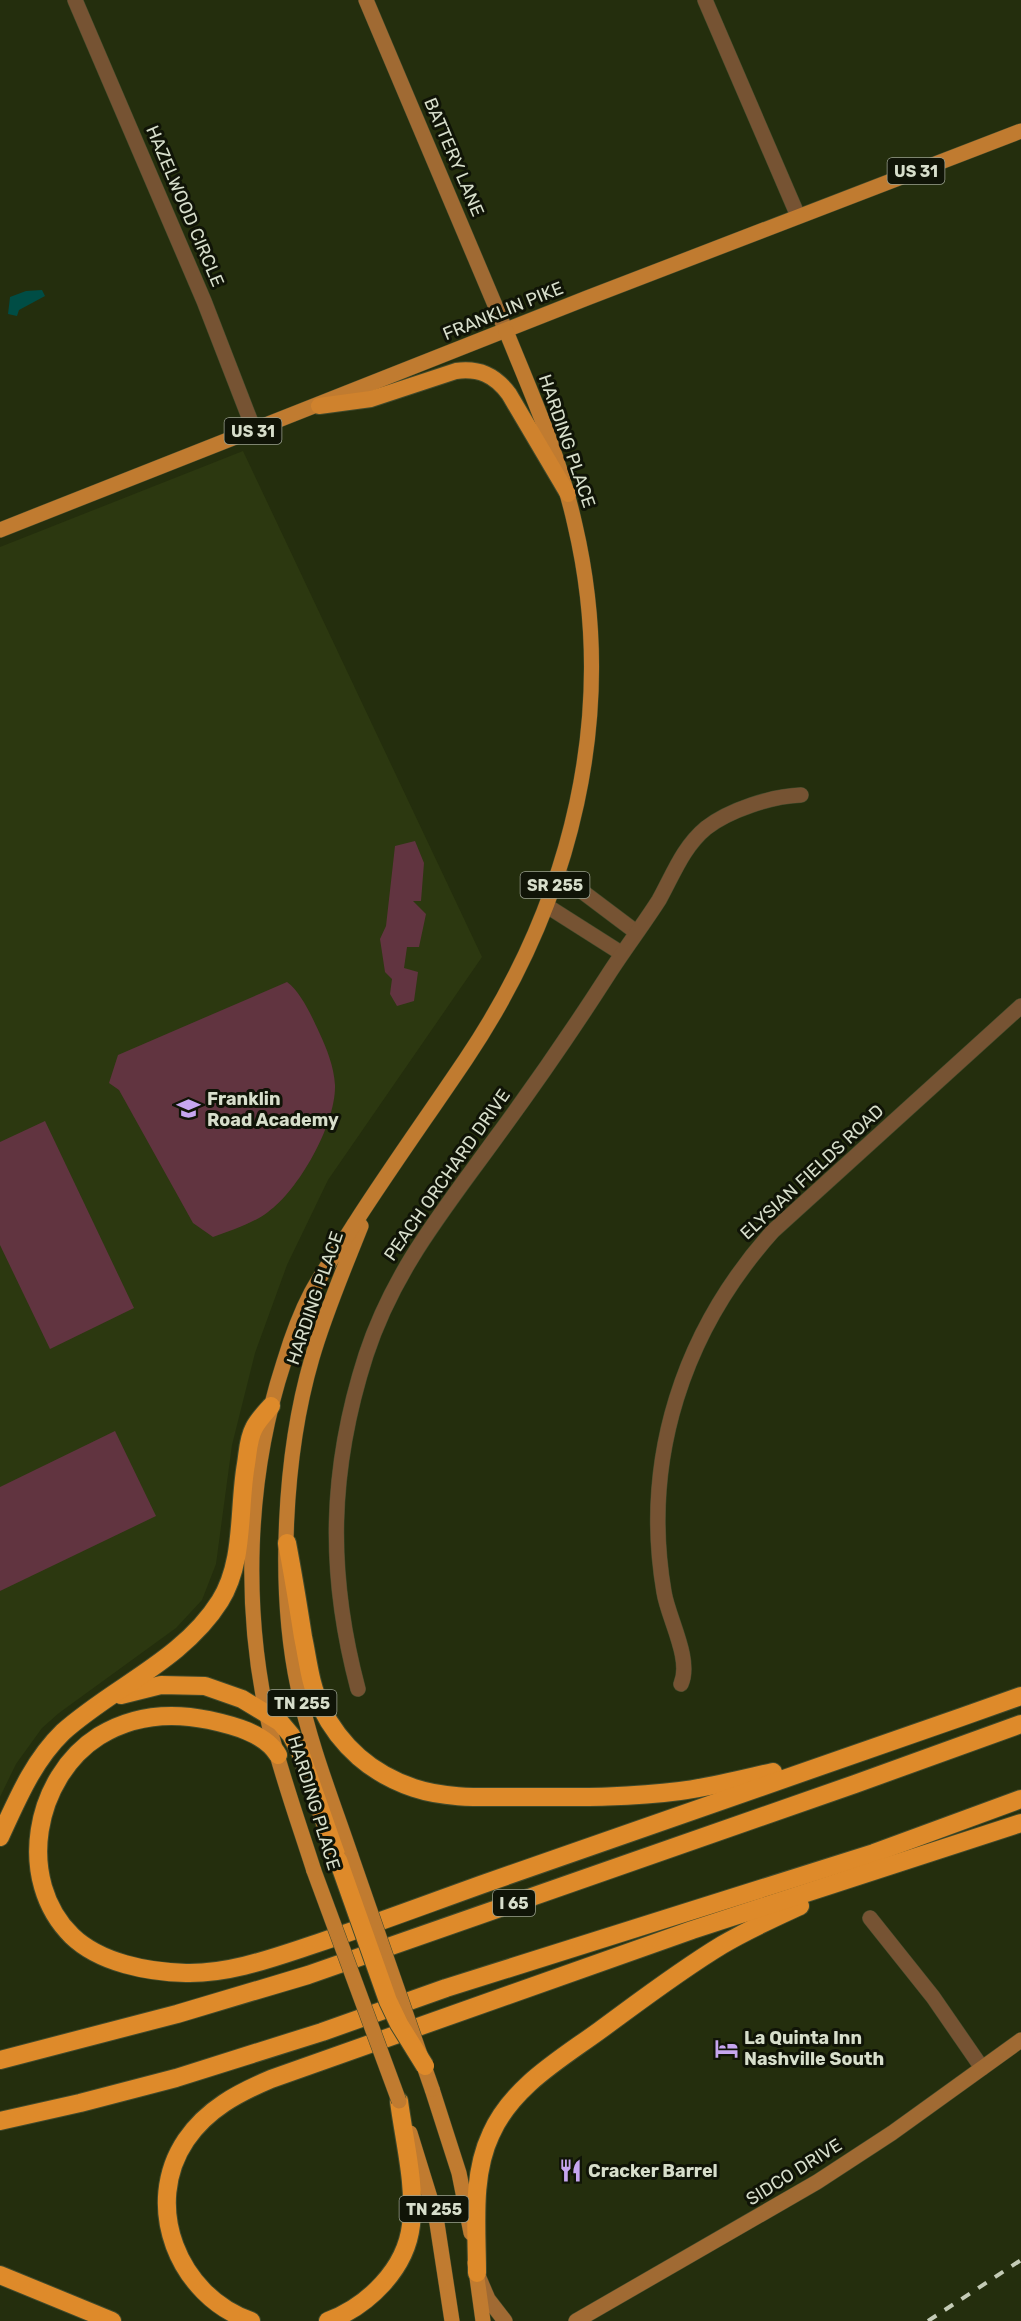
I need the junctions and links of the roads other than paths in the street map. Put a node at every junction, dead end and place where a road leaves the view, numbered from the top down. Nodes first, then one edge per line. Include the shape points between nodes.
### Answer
1 (75, 0) edge
2 (366, 0) edge
3 (705, 0) edge
4 (1021, 130) edge
5 (798, 216) junction
6 (506, 331) junction
7 (319, 406) junction
8 (255, 430) junction
9 (568, 494) junction
10 (0, 530) edge
11 (801, 795) dead end
12 (559, 874) junction
13 (547, 906) junction
14 (636, 932) junction
15 (621, 953) junction
16 (1021, 1006) edge
17 (373, 1195) junction
18 (271, 1407) junction
19 (287, 1543) junction
20 (681, 1684) dead end
21 (358, 1689) dead end
22 (1021, 1696) edge
23 (92, 1709) junction
24 (267, 1713) junction
25 (1021, 1724) edge
26 (857, 1754) junction
27 (278, 1755) junction
28 (1021, 1799) edge
29 (1021, 1823) edge
30 (0, 1837) edge
31 (344, 1858) junction
32 (875, 1871) junction
33 (870, 1918) dead end
34 (1021, 2040) edge
35 (0, 2060) edge
36 (425, 2066) joint
37 (982, 2068) junction
38 (399, 2101) junction
39 (0, 2121) edge
40 (477, 2273) junction
41 (0, 2275) edge
42 (112, 2321) edge
43 (251, 2321) edge
44 (328, 2321) edge
45 (452, 2321) edge
46 (483, 2321) edge
47 (505, 2321) edge
48 (576, 2321) edge

1 - 8 street, HAZELWOOD CIRCLE
2 - 6 main road, BATTERY LANE
3 - 5 street
4 - 5 main road, FRANKLIN PIKE / US 31
5 - 6 main road, FRANKLIN PIKE / US 31
6 - 7 main road, FRANKLIN PIKE / US 31
6 - 9 main road, HARDING PLACE / SR 255
7 - 8 main road, FRANKLIN PIKE / US 31
7 - 9 highway via 371,399 456,371 482,372 509,394
8 - 10 main road, FRANKLIN PIKE / US 31
9 - 12 main road, HARDING PLACE / SR 255 via 586,590 591,688 584,769
11 - 14 street, PEACH ORCHARD DRIVE via 776,798 706,828 688,847
12 - 13 main road, HARDING PLACE / SR 255
12 - 14 street
13 - 15 street
13 - 17 main road, HARDING PLACE / SR 255 via 530,949 485,1029
14 - 15 street, PEACH ORCHARD DRIVE
15 - 21 street, PEACH ORCHARD DRIVE via 523,1102 422,1241 390,1293 366,1356 345,1445 335,1528 346,1642
16 - 20 street, ELYSIAN FIELDS ROAD via 784,1220 748,1258 706,1324 675,1404 664,1447 660,1486 659,1559 664,1593 684,1664
17 - 18 main road, HARDING PLACE / TN 255 via 310,1295
17 - 19 main road, HARDING PLACE / TN 255 via 311,1360 291,1471
18 - 23 highway via 250,1440 236,1558 221,1599 188,1639
18 - 24 main road, HARDING PLACE / TN 255 via 256,1491 252,1561 255,1631
19 - 26 highway via 310,1674 320,1706 336,1732 362,1760 414,1788 468,1797 645,1794 697,1788
19 - 31 main road, HARDING PLACE / TN 255 via 287,1604 298,1687
22 - 26 highway
23 - 24 highway via 131,1691 187,1684 225,1691
23 - 30 highway via 57,1738 39,1761
24 - 27 main road, HARDING PLACE / TN 255
24 - 31 highway via 283,1725 296,1743
25 - 35 highway, I 65 via 308,1975
26 - 27 highway via 391,1918 237,1967 187,1973 138,1967 96,1952 73,1937 46,1894 38,1843 51,1792 81,1749 128,1722 178,1715 237,1728 266,1742
27 - 38 main road, HARDING PLACE / TN 255, bridge via 314,1871
28 - 39 highway via 874,1853 176,2078
29 - 32 highway
31 - 36 highway, bridge via 388,2001
32 - 40 highway via 722,1945 663,1983 520,2091 496,2124 482,2161
32 - 43 highway via 692,1930 290,2072 251,2087 220,2105 201,2121 180,2149 170,2180 168,2221 177,2255 197,2285 225,2309
33 - 37 street via 933,1997
34 - 37 main road, SIDCO DRIVE
36 - 40 main road, TN 255, bridge via 459,2173
37 - 48 main road, SIDCO DRIVE via 817,2182
38 - 44 highway via 412,2199 410,2234 378,2290 361,2305
38 - 45 main road, HARDING PLACE / TN 255 via 436,2217
40 - 46 main road, TN 255
40 - 47 main road
41 - 42 highway

